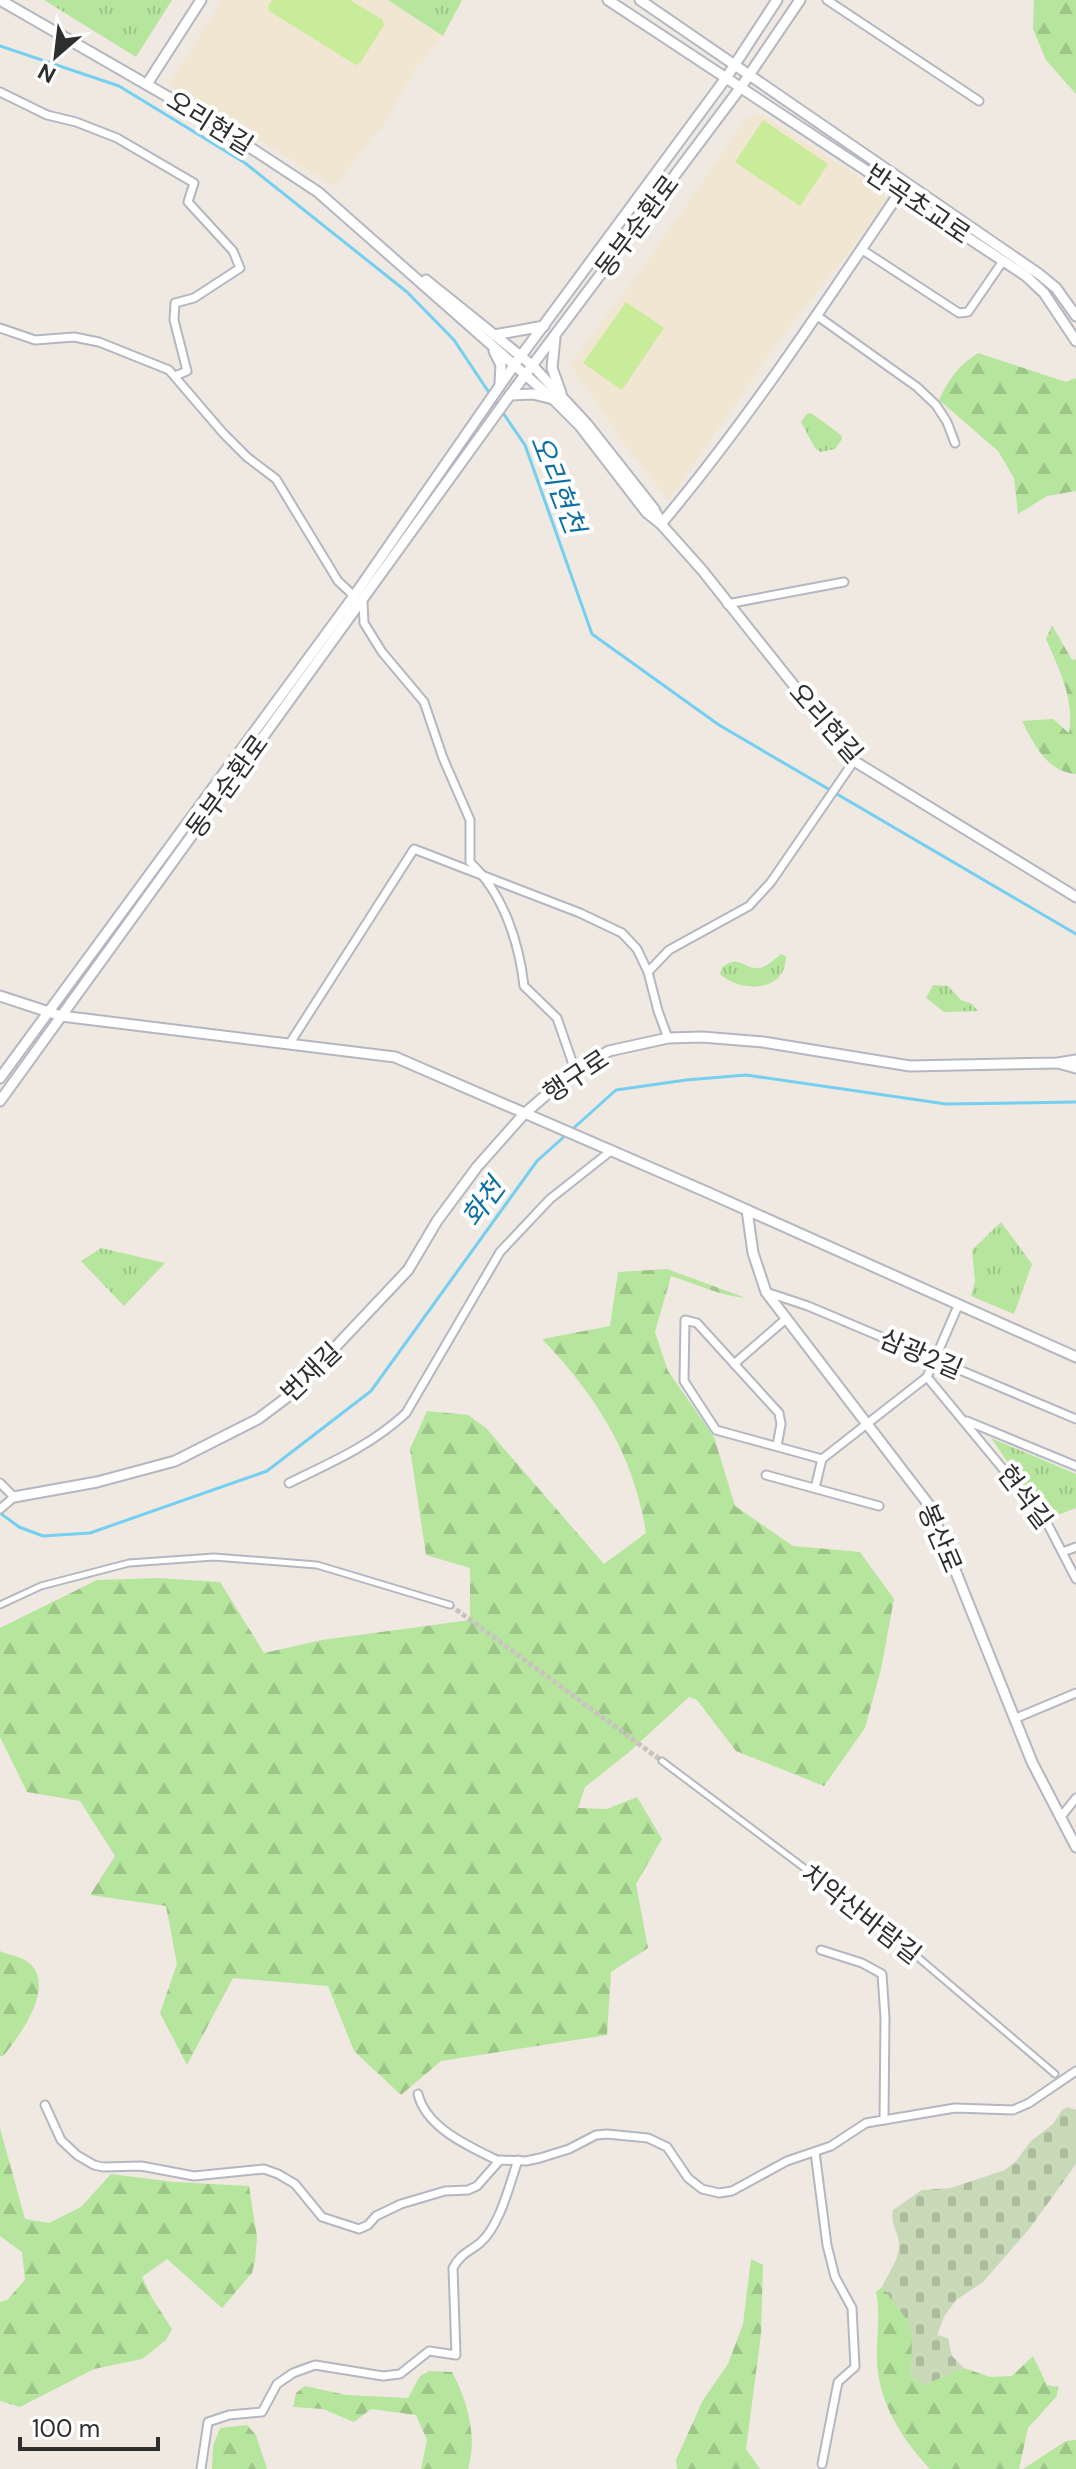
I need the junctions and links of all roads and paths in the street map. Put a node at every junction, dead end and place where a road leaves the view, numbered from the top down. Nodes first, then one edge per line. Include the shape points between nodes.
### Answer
1 (0, 0) edge
2 (201, 0) edge
3 (608, 0) edge
4 (640, 0) edge
5 (777, 0) edge
6 (800, 0) edge
7 (827, 0) edge
8 (735, 65) junction
9 (750, 75) junction
10 (726, 78) junction
11 (147, 84) junction
12 (741, 87) junction
13 (0, 92) edge
14 (979, 101) dead end
15 (902, 187) junction
16 (861, 249) junction
17 (1003, 261) junction
18 (816, 315) junction
19 (1076, 316) edge
20 (544, 326) junction
21 (0, 331) edge
22 (556, 335) junction
23 (492, 340) junction
24 (1076, 341) edge
25 (518, 360) junction
26 (530, 370) junction
27 (175, 376) junction
28 (499, 387) junction
29 (510, 395) junction
30 (558, 399) junction
31 (955, 443) dead end
32 (661, 524) junction
33 (844, 582) dead end
34 (358, 599) junction
35 (727, 604) junction
36 (851, 765) junction
37 (483, 874) junction
38 (1076, 899) edge
39 (648, 972) junction
40 (0, 996) edge
41 (47, 1013) junction
42 (61, 1016) junction
43 (668, 1038) junction
44 (290, 1043) junction
45 (1076, 1060) edge
46 (1058, 1063) junction
47 (1076, 1068) edge
48 (575, 1070) junction
49 (0, 1078) edge
50 (0, 1101) edge
51 (524, 1114) junction
52 (612, 1150) junction
53 (747, 1210) junction
54 (766, 1292) junction
55 (958, 1306) junction
56 (787, 1318) junction
57 (1076, 1357) edge
58 (935, 1360) junction
59 (734, 1364) junction
60 (927, 1377) junction
61 (1076, 1419) edge
62 (965, 1420) junction
63 (868, 1425) junction
64 (777, 1446) junction
65 (822, 1459) junction
66 (1076, 1466) edge
67 (766, 1475) dead end
68 (0, 1483) edge
69 (289, 1483) dead end
70 (815, 1488) junction
71 (12, 1499) junction
72 (879, 1506) dead end
73 (0, 1509) edge
74 (1076, 1547) edge
75 (1063, 1552) junction
76 (1076, 1579) edge
77 (0, 1605) edge
78 (450, 1605) tunnel mouth
79 (1076, 1693) edge
80 (1014, 1719) junction
81 (662, 1761) tunnel mouth
82 (1076, 1798) edge
83 (1060, 1818) junction
84 (1076, 1847) edge
85 (821, 1950) dead end
86 (1076, 2071) edge
87 (1055, 2074) dead end
88 (418, 2094) dead end
89 (45, 2105) dead end
90 (884, 2120) junction
91 (815, 2152) junction
92 (518, 2160) junction
93 (499, 2161) junction
94 (822, 2464) dead end
95 (201, 2469) edge

1 - 11 street, 오리현길
2 - 11 street
3 - 10 street, 반곡초교로
4 - 8 street, 반곡초교로
5 - 8 street
6 - 9 street
7 - 14 street
8 - 9 street, 반곡초교로
8 - 10 street, 동부순환로
9 - 12 street, 동부순환로
9 - 15 street, 반곡초교로
10 - 12 street, 반곡초교로
10 - 20 street, 동부순환로
11 - 23 street, 오리현길 via 318,192
12 - 15 street, 반곡초교로
12 - 22 street, 동부순환로
13 - 27 street via 47,115 117,138 194,183 188,202 233,251 240,268 194,298 175,303 187,371
15 - 16 street
15 - 17 street, 반곡초교로
15 - 19 street, 반곡초교로 via 1039,274
16 - 17 street via 965,314
16 - 18 street
17 - 24 street, 반곡초교로 via 1044,293
18 - 31 street via 917,387 936,405
18 - 32 street via 710,465
20 - 23 street
20 - 25 street, 동부순환로
21 - 27 street via 35,340 74,337 99,342
22 - 26 street, 동부순환로
22 - 30 street via 552,368
23 - 25 street, 오리현길
23 - 28 street via 501,365
25 - 26 street, 오리현길
25 - 28 street, 동부순환로
26 - 29 street, 동부순환로
26 - 30 street, 오리현길
27 - 34 street via 223,433 276,479 338,581
28 - 34 street, 동부순환로
29 - 30 street
29 - 34 street, 동부순환로
30 - 32 street, 오리현길
32 - 35 street, 오리현길
33 - 35 street
34 - 37 street via 364,623 382,652 424,702 470,820 470,862
34 - 41 street, 동부순환로
34 - 42 street, 동부순환로
35 - 36 street, 오리현길
36 - 38 street, 오리현길
36 - 39 street via 749,906 669,950
37 - 39 street via 622,933
37 - 44 street via 414,849
37 - 48 street via 511,929 524,986 557,1018
39 - 43 street
40 - 41 street
41 - 42 street, 행구로
41 - 49 street, 동부순환로
42 - 44 street, 행구로
42 - 50 street, 동부순환로
43 - 46 street, 행구로 via 763,1042 910,1066
43 - 48 street, 행구로 via 609,1051
44 - 51 street, 행구로 via 395,1057
45 - 46 street, 행구로
46 - 47 street, 행구로
48 - 51 street, 행구로
51 - 52 street
51 - 71 street, 번재길 via 477,1167 408,1270 290,1395 258,1419 175,1461
52 - 53 street
52 - 69 street via 550,1199 500,1252 406,1413 352,1453
53 - 54 street, 봉산로
53 - 55 street
54 - 56 street, 봉산로
54 - 58 street, 삼광2길
55 - 57 street
55 - 58 street
56 - 59 street
56 - 63 street, 봉산로
58 - 60 street
58 - 61 street, 삼광2길
59 - 64 street via 779,1413
59 - 64 street via 697,1323 685,1320 684,1381 716,1430
60 - 62 street, 현석길
60 - 63 street
62 - 66 street, 현석길
62 - 75 street, 현석길 via 1046,1521
63 - 65 street
63 - 80 street, 봉산로 via 929,1505
64 - 65 street
65 - 70 street
67 - 70 street
68 - 71 street
70 - 72 street
71 - 73 street
74 - 75 street
75 - 76 street, 현석길
77 - 78 street via 41,1586 129,1563 214,1557 317,1565
79 - 80 street
80 - 83 street, 봉산로
81 - 87 street, 치악산바람길 via 880,1925
82 - 83 street
83 - 84 street, 봉산로
85 - 90 street via 882,1974
86 - 90 street via 1013,2110 955,2108
88 - 93 street via 436,2123
89 - 93 street via 61,2140 94,2165 141,2166 194,2176 264,2169 295,2184 322,2217 359,2229 401,2204 477,2186
90 - 91 street via 866,2123
91 - 92 street via 719,2193 697,2185 667,2147 648,2138 596,2135 569,2149
91 - 94 street via 830,2256 852,2308 855,2367 838,2382
92 - 93 street
92 - 95 street via 488,2233 453,2268 456,2355 429,2351 400,2374 383,2376 315,2365 293,2373 277,2384 262,2412 208,2422

